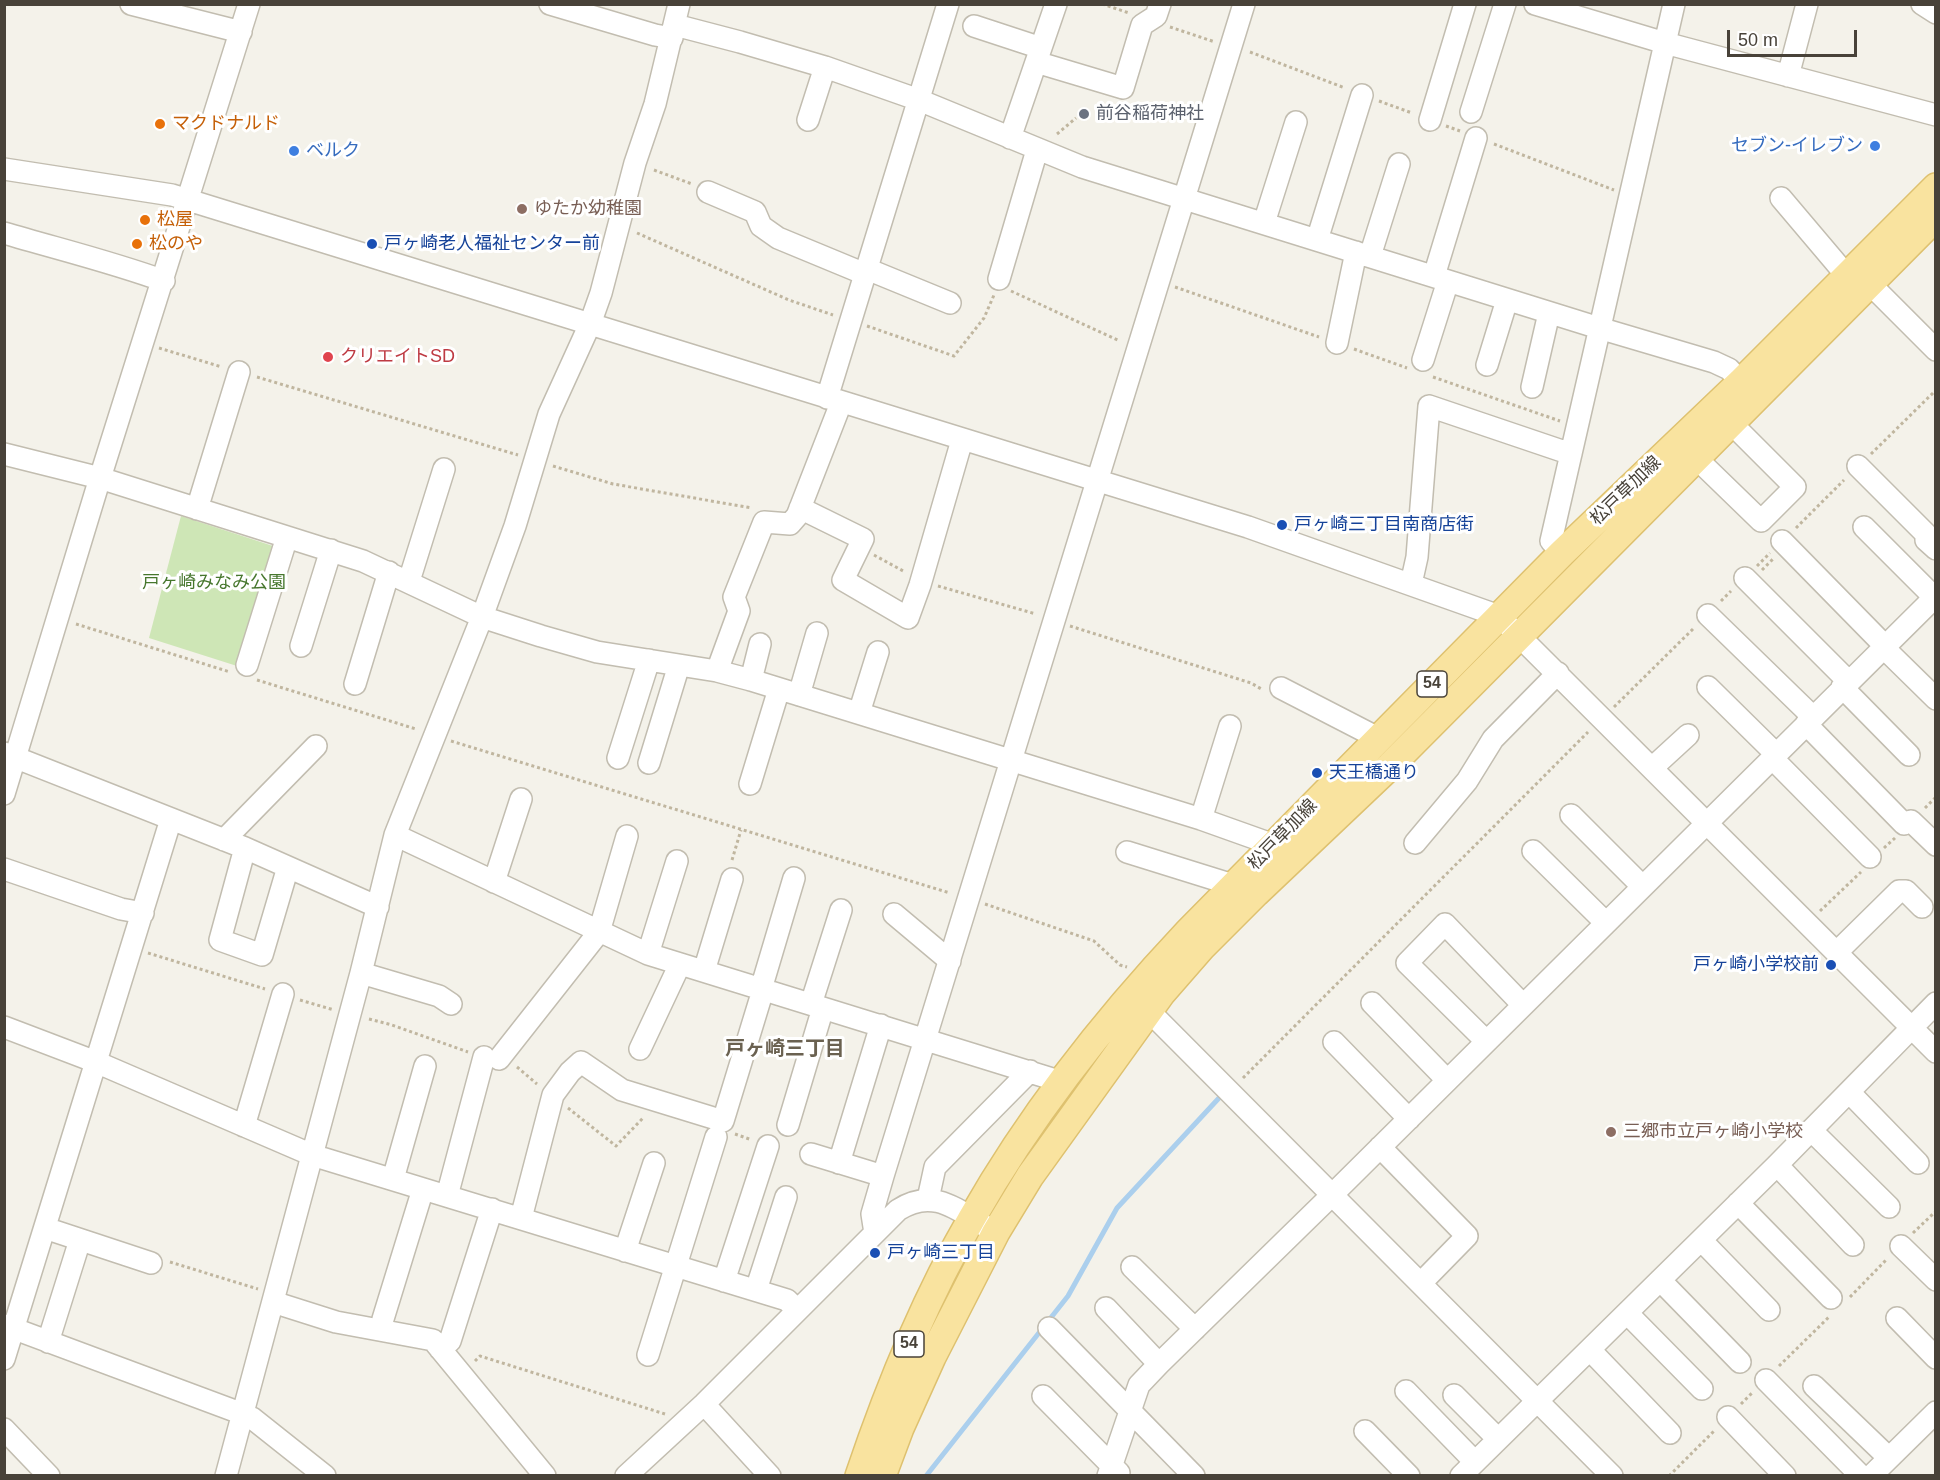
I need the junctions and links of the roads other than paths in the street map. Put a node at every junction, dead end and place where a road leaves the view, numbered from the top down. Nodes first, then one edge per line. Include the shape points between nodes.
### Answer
1 (131, 4) edge
2 (249, 4) edge
3 (550, 4) edge
4 (679, 4) edge
5 (948, 4) edge
6 (1056, 4) edge
7 (1160, 4) edge
8 (1244, 4) edge
9 (1465, 4) edge
10 (1505, 4) edge
11 (1535, 4) edge
12 (1674, 4) edge
13 (1807, 4) edge
14 (1922, 4) edge
15 (1935, 13) edge
16 (974, 26) dead end
17 (241, 32) junction
18 (673, 32) junction
19 (1665, 44) junction
20 (1038, 55) junction
21 (825, 67) junction
22 (1788, 76) junction
23 (1362, 95) dead end
24 (919, 100) junction
25 (1472, 112) dead end
26 (1935, 115) edge
27 (808, 120) dead end
28 (1430, 120) dead end
29 (1296, 122) dead end
30 (1010, 138) junction
31 (1476, 138) dead end
32 (1038, 150) junction
33 (1399, 164) dead end
34 (4, 169) edge
35 (1935, 187) edge
36 (708, 192) road end
37 (1780, 198) dead end
38 (1184, 200) junction
39 (189, 201) junction
40 (1935, 217) edge
41 (1264, 223) junction
42 (4, 233) edge
43 (1317, 240) junction
44 (1363, 254) junction
45 (866, 272) junction
46 (1441, 278) junction
47 (1858, 279) junction
48 (164, 281) junction
49 (1002, 285) road end
50 (1507, 300) junction
51 (950, 303) dead end
52 (1549, 313) junction
53 (590, 324) junction
54 (1599, 328) junction
55 (1337, 343) road end
56 (1935, 350) edge
57 (1487, 365) dead end
58 (1422, 369) road end
59 (239, 372) dead end
60 (1741, 382) junction
61 (1533, 387) dead end
62 (834, 400) junction
63 (1730, 422) junction
64 (962, 440) junction
65 (4, 454) edge
66 (1570, 454) junction
67 (1695, 458) junction
68 (1858, 466) road end
69 (444, 469) dead end
70 (100, 478) junction
71 (1097, 481) junction
72 (800, 508) junction
73 (197, 509) junction
74 (1864, 527) dead end
75 (287, 537) junction
76 (1784, 543) road end
77 (1935, 549) edge
78 (331, 550) junction
79 (1562, 553) junction
80 (389, 572) junction
81 (1747, 580) road end
82 (408, 581) junction
83 (1411, 584) junction
84 (1933, 604) edge
85 (1708, 615) road end
86 (482, 616) junction
87 (1499, 616) junction
88 (817, 633) dead end
89 (1520, 635) junction
90 (760, 644) dead end
91 (301, 646) dead end
92 (1884, 646) junction
93 (878, 652) dead end
94 (649, 660) junction
95 (680, 665) junction
96 (717, 671) junction
97 (243, 672) road end
98 (1558, 674) junction
99 (751, 680) junction
100 (355, 684) dead end
101 (1845, 684) junction
102 (1708, 687) dead end
103 (1281, 688) dead end
104 (789, 692) junction
105 (1935, 699) edge
106 (859, 713) junction
107 (1809, 721) junction
108 (1230, 726) dead end
109 (1688, 735) dead end
110 (1378, 738) junction
111 (316, 746) dead end
112 (10, 755) edge
113 (1909, 755) dead end
114 (1774, 756) junction
115 (618, 758) dead end
116 (1012, 761) junction
117 (649, 764) dead end
118 (1652, 768) junction
119 (750, 784) dead end
120 (4, 794) edge
121 (521, 799) dead end
122 (1571, 815) dead end
123 (171, 819) junction
124 (1201, 819) junction
125 (1707, 823) junction
126 (395, 835) junction
127 (627, 837) dead end
128 (224, 840) junction
129 (1415, 843) dead end
130 (1274, 844) junction
131 (1935, 845) edge
132 (245, 848) junction
133 (1533, 851) dead end
134 (1127, 852) dead end
135 (1870, 857) dead end
136 (677, 861) dead end
137 (288, 867) junction
138 (4, 869) edge
139 (794, 878) dead end
140 (732, 879) road end
141 (494, 882) junction
142 (1233, 885) junction
143 (1642, 886) junction
144 (378, 907) junction
145 (1922, 907) dead end
146 (841, 910) dead end
147 (143, 913) junction
148 (894, 914) dead end
149 (1606, 923) junction
150 (599, 932) junction
151 (1836, 953) junction
152 (648, 954) junction
153 (950, 961) junction
154 (680, 964) junction
155 (704, 971) junction
156 (361, 973) junction
157 (762, 990) junction
158 (1136, 990) junction
159 (283, 994) road end
160 (1372, 1003) dead end
161 (451, 1004) dead end
162 (1935, 1004) edge
163 (1523, 1005) junction
164 (817, 1006) junction
165 (881, 1025) junction
166 (4, 1028) edge
167 (1911, 1028) junction
168 (925, 1040) junction
169 (1486, 1041) junction
170 (1334, 1042) dead end
171 (640, 1049) dead end
172 (1935, 1052) edge
173 (96, 1062) junction
174 (425, 1066) dead end
175 (1030, 1071) junction
176 (1447, 1080) junction
177 (1062, 1082) junction
178 (1849, 1092) junction
179 (1408, 1119) junction
180 (788, 1125) dead end
181 (244, 1126) junction
182 (719, 1129) junction
183 (1811, 1131) junction
184 (768, 1146) dead end
185 (1380, 1147) junction
186 (811, 1154) dead end
187 (312, 1155) junction
188 (654, 1163) dead end
189 (839, 1163) junction
190 (1918, 1163) dead end
191 (1777, 1165) junction
192 (884, 1176) junction
193 (393, 1179) junction
194 (423, 1189) junction
195 (1333, 1194) junction
196 (447, 1196) junction
197 (786, 1197) dead end
198 (928, 1199) junction
199 (1738, 1203) junction
200 (1889, 1206) dead end
201 (492, 1209) junction
202 (521, 1218) junction
203 (972, 1218) junction
204 (45, 1228) junction
205 (996, 1232) junction
206 (875, 1233) junction
207 (80, 1239) junction
208 (1701, 1240) junction
209 (1853, 1245) dead end
210 (1901, 1246) road end
211 (625, 1251) junction
212 (151, 1263) dead end
213 (675, 1267) junction
214 (1132, 1267) dead end
215 (1660, 1280) junction
216 (724, 1281) junction
217 (1935, 1281) edge
218 (1421, 1283) junction
219 (756, 1290) junction
220 (273, 1302) junction
221 (1835, 1305) road end
222 (1106, 1308) dead end
223 (797, 1310) junction
224 (1768, 1310) dead end
225 (1627, 1313) junction
226 (1897, 1318) dead end
227 (383, 1319) dead end
228 (9, 1327) edge
229 (1049, 1328) dead end
230 (1195, 1329) junction
231 (48, 1342) junction
232 (440, 1349) junction
233 (1590, 1350) junction
234 (648, 1354) dead end
235 (1935, 1358) edge
236 (4, 1359) edge
237 (1740, 1362) dead end
238 (1159, 1364) junction
239 (1766, 1380) road end
240 (1814, 1386) dead end
241 (1702, 1389) dead end
242 (1406, 1391) dead end
243 (1454, 1395) dead end
244 (1044, 1396) dead end
245 (1538, 1401) junction
246 (704, 1404) junction
247 (1131, 1410) junction
248 (1935, 1412) edge
249 (243, 1414) junction
250 (1728, 1417) road end
251 (4, 1429) edge
252 (1365, 1431) dead end
253 (1670, 1433) dead end
254 (1498, 1439) junction
255 (1889, 1458) junction
256 (1468, 1469) edge
257 (1114, 1472) edge
258 (1610, 1475) edge
259 (49, 1476) edge
260 (226, 1476) edge
261 (325, 1476) edge
262 (545, 1476) edge
263 (626, 1476) edge
264 (770, 1476) edge
265 (859, 1476) edge
266 (882, 1476) edge
267 (1194, 1476) edge
268 (1409, 1476) edge
269 (1785, 1476) edge
270 (1861, 1476) edge
271 (1871, 1476) edge

1 - 17 street
2 - 17 street
3 - 18 street
4 - 18 street
5 - 24 street
6 - 20 street
7 - 20 street via 1156,16 1142,25 1124,88
8 - 38 street
9 - 28 street
10 - 25 street
11 - 19 street
12 - 19 street
13 - 22 street
14 - 15 street
16 - 20 street
17 - 39 street
18 - 21 street via 740,42
18 - 53 street via 602,293
19 - 22 street
19 - 54 street
20 - 30 street
21 - 24 street
21 - 27 street
22 - 26 street
23 - 43 street
24 - 30 street
24 - 45 street
29 - 41 street
30 - 32 street
31 - 46 street
32 - 38 street
32 - 49 street
33 - 44 street
34 - 39 street via 172,195
35 - 47 main road, 松戸草加線 / 54
36 - 45 street via 755,212 761,226 778,238
37 - 47 street
38 - 41 street
38 - 71 street
39 - 48 street
39 - 53 street
40 - 47 main road, 松戸草加線 / 54
41 - 43 street
42 - 48 street
43 - 44 street
44 - 46 street
44 - 55 street
45 - 51 street
45 - 62 street
46 - 50 street
46 - 58 street
47 - 56 street
47 - 60 main road, 松戸草加線 / 54
47 - 63 main road, 松戸草加線 / 54
48 - 70 street
50 - 52 street
50 - 57 street
52 - 54 street
52 - 61 street
53 - 62 street
53 - 86 street via 549,414
54 - 60 street via 1714,362 1729,369
54 - 66 street
59 - 73 street
60 - 79 main road, 松戸草加線 / 54
62 - 64 street
62 - 72 street
63 - 67 main road, 松戸草加線 / 54
63 - 67 street via 1795,487 1761,521
64 - 71 street
64 - 72 street via 908,618 843,580 863,540
65 - 70 street
66 - 79 street via 1551,541
66 - 83 street via 1429,406 1417,557
67 - 89 main road, 松戸草加線 / 54
68 - 77 street via 1926,534 1926,540
69 - 82 street
70 - 73 street
70 - 112 street
71 - 83 street via 1248,527
71 - 116 street
72 - 96 street via 789,524 764,522 734,597 739,611
73 - 75 street
74 - 84 street
75 - 78 street
75 - 97 street
76 - 92 street
78 - 80 street
78 - 91 street
79 - 87 main road, 松戸草加線 / 54
80 - 82 street
80 - 100 street
81 - 101 street
82 - 86 street
83 - 87 street
84 - 92 street
85 - 107 street
86 - 94 street via 597,652
86 - 126 street
87 - 89 street
87 - 110 main road, 松戸草加線 / 54
88 - 104 street
89 - 98 street
89 - 158 main road, 松戸草加線 / 54 via 1203,947
90 - 99 street
92 - 101 street
92 - 105 street
93 - 106 street
94 - 95 street
94 - 115 street
95 - 96 street
95 - 117 street
96 - 99 street
98 - 118 street
98 - 129 street via 1493,739 1467,781
99 - 104 street
101 - 107 street
101 - 113 street
102 - 114 street
103 - 110 street
104 - 106 street
104 - 119 street
106 - 116 street
107 - 114 street
107 - 131 street via 1907,822
108 - 124 street
109 - 118 street
110 - 130 main road, 松戸草加線 / 54
111 - 128 street
112 - 120 street
112 - 123 street
114 - 125 street
114 - 135 street
116 - 124 street
116 - 153 street
118 - 125 street
121 - 141 street
122 - 143 street
123 - 128 street
123 - 147 street
124 - 130 street
125 - 143 street
125 - 151 street
126 - 141 street
126 - 144 street
127 - 150 street
128 - 132 street
130 - 142 main road, 松戸草加線 / 54
132 - 137 street
132 - 137 street via 220,940 262,955
133 - 149 street
134 - 142 street
136 - 152 street
137 - 144 street
138 - 147 street
139 - 157 street
140 - 155 street
141 - 150 street
142 - 158 main road, 松戸草加線 / 54
143 - 149 street
144 - 156 street
145 - 151 street via 1906,891 1899,891
146 - 164 street
147 - 173 street
148 - 153 street
149 - 163 street
150 - 152 street
150 - 196 street via 492,1058
151 - 167 street
152 - 154 street
153 - 168 street
154 - 155 street
154 - 171 street
155 - 157 street
156 - 161 street via 439,996
156 - 187 street
157 - 164 street
157 - 182 street
158 - 177 main road, 松戸草加線 / 54
158 - 195 street
158 - 205 main road, 松戸草加線 / 54
159 - 181 street
160 - 176 street
162 - 167 street
163 - 169 street
163 - 169 street via 1445,924 1407,963
164 - 165 street
164 - 180 street
165 - 168 street
165 - 189 street
166 - 173 street
167 - 172 street
167 - 178 street
168 - 175 street
168 - 192 street
169 - 176 street
170 - 179 street
173 - 181 street
173 - 204 street
174 - 193 street
175 - 177 street
175 - 198 street via 935,1167
176 - 179 street
177 - 203 main road, 松戸草加線 / 54
178 - 183 street
178 - 190 street
179 - 185 street
181 - 187 street
182 - 202 street via 622,1090 582,1062 553,1095
182 - 213 street
183 - 191 street
183 - 200 street
184 - 216 street
185 - 195 street
185 - 218 street via 1467,1236
186 - 189 street
187 - 193 street
187 - 220 street
188 - 211 street
189 - 192 street
191 - 199 street
191 - 209 street
192 - 206 street via 872,1214
193 - 194 street
194 - 196 street
194 - 227 street
195 - 218 street
195 - 230 street
196 - 201 street
197 - 219 street
198 - 203 street
198 - 206 street via 898,1210
199 - 208 street
199 - 221 street
201 - 202 street
201 - 232 street via 450,1341
202 - 211 street
203 - 205 street
203 - 265 main road, 松戸草加線 / 54 via 907,1350
204 - 207 street
204 - 228 street
205 - 266 main road, 松戸草加線 / 54 via 932,1357
206 - 223 street
207 - 212 street
207 - 231 street
208 - 215 street
208 - 224 street
210 - 217 street
211 - 213 street
213 - 216 street
213 - 234 street
214 - 230 street
215 - 225 street
215 - 237 street
216 - 219 street
218 - 245 street
219 - 223 street via 787,1300
220 - 232 street via 336,1322 433,1340
220 - 249 street
222 - 238 street
223 - 246 street
225 - 233 street
225 - 241 street
226 - 235 street
228 - 231 street
228 - 236 street
229 - 247 street
230 - 238 street
231 - 249 street
232 - 262 street
233 - 245 street
233 - 253 street
238 - 247 street via 1139,1385
239 - 270 street
240 - 255 street
242 - 256 street
243 - 254 street
244 - 257 street
245 - 254 street
245 - 258 street
246 - 263 street
246 - 264 street
247 - 257 street
247 - 267 street
248 - 255 street
249 - 260 street
249 - 261 street
250 - 269 street
251 - 259 street
252 - 268 street
254 - 256 street
255 - 271 street

